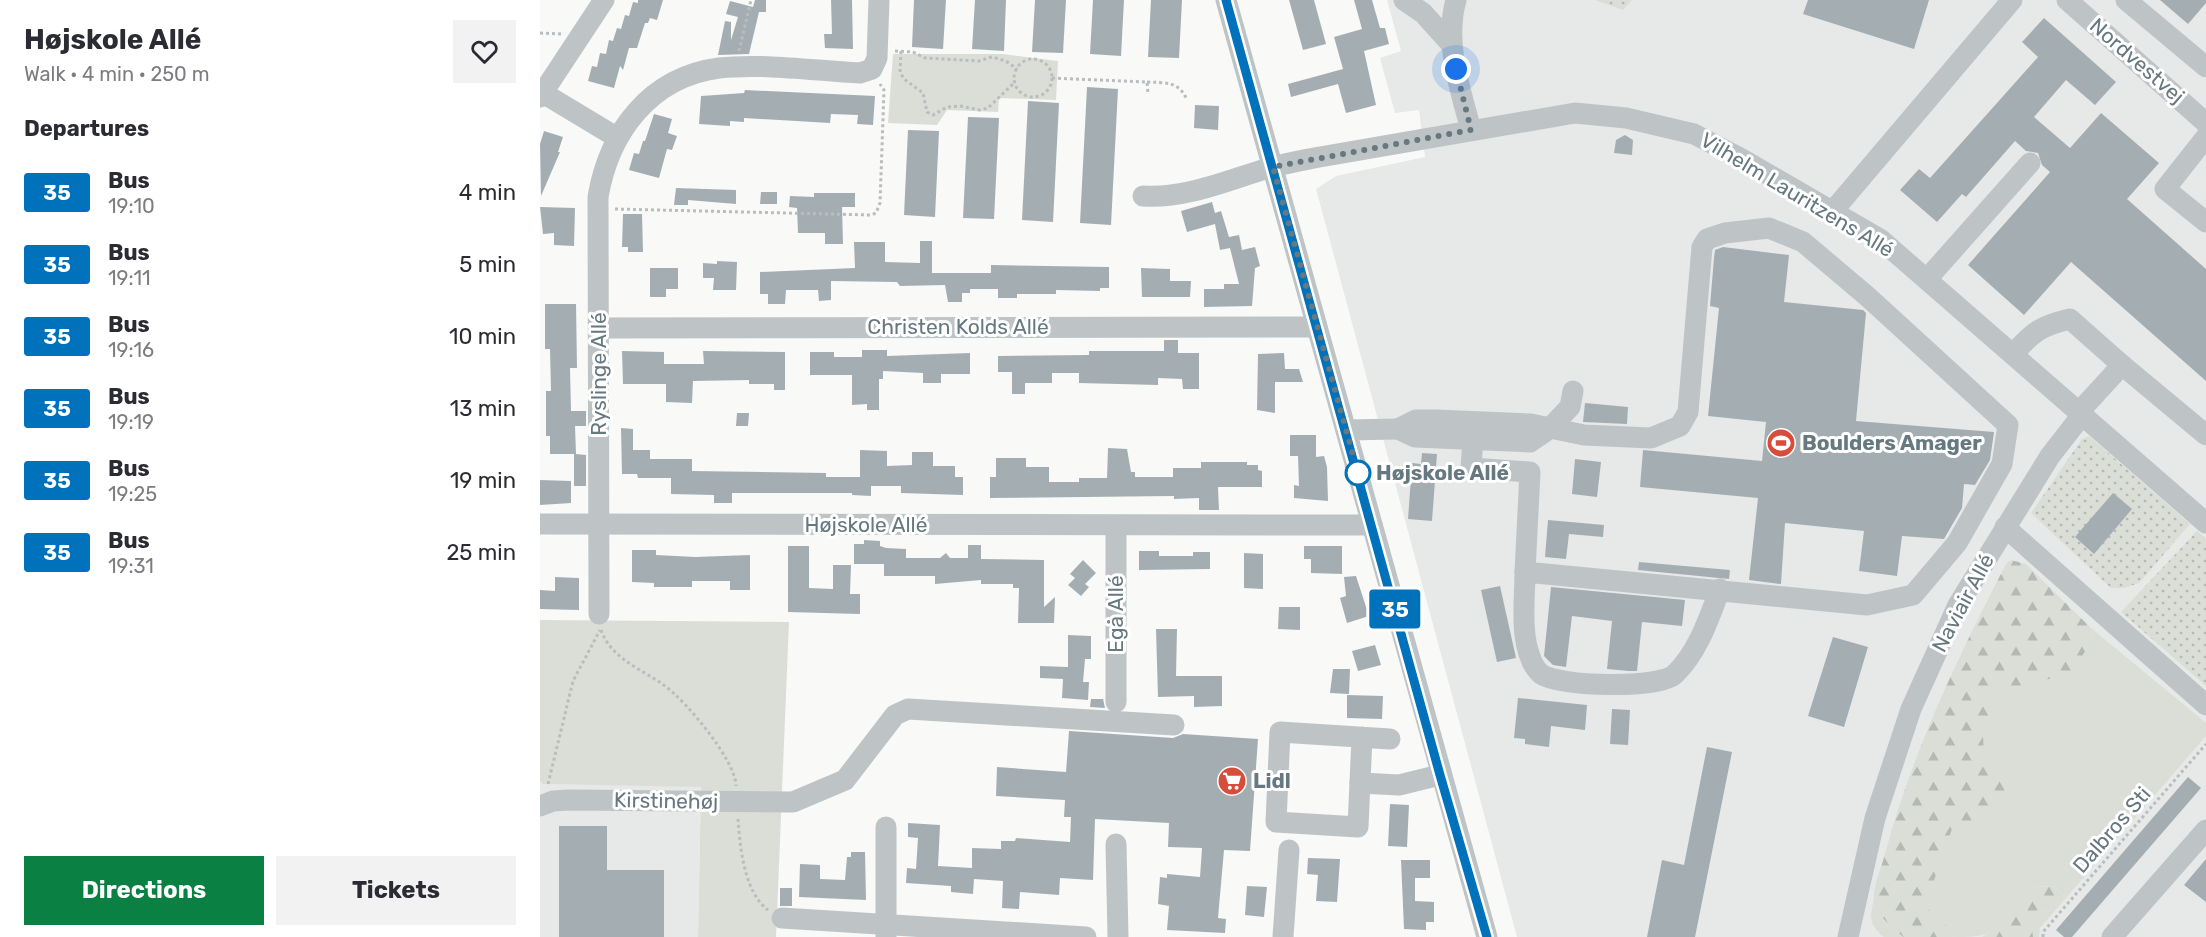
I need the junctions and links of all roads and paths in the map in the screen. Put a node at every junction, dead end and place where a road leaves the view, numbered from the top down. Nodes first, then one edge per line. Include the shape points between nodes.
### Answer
1 (604, 0) edge
2 (751, 0) edge
3 (879, 0) edge
4 (1226, 0) edge
5 (1404, 0) edge
6 (1456, 0) edge
7 (2012, 0) edge
8 (2067, 0) edge
9 (2126, 0) edge
10 (1451, 44) junction
11 (895, 51) dead end
12 (901, 51) junction
13 (735, 67) junction
14 (2206, 67) edge
15 (872, 69) junction
16 (1017, 69) junction
17 (1052, 78) junction
18 (1015, 82) junction
19 (1147, 82) junction
20 (1148, 93) dead end
21 (542, 95) edge
22 (1187, 100) dead end
23 (2206, 123) edge
24 (1471, 130) junction
25 (2206, 136) edge
26 (616, 137) junction
27 (2030, 163) dead end
28 (1273, 167) junction
29 (1143, 196) dead end
30 (598, 209) junction
31 (1832, 212) junction
32 (2206, 222) edge
33 (1927, 279) junction
34 (1317, 327) junction
35 (599, 328) junction
36 (2013, 354) junction
37 (2122, 365) junction
38 (1573, 391) dead end
39 (2081, 413) junction
40 (1398, 429) junction
41 (1550, 429) junction
42 (1346, 430) junction
43 (2206, 435) edge
44 (1473, 439) junction
45 (599, 523) junction
46 (2206, 523) edge
47 (540, 524) edge
48 (1372, 525) junction
49 (1116, 526) junction
50 (2005, 527) junction
51 (1525, 572) junction
52 (1720, 589) junction
53 (600, 621) junction
54 (1116, 702) dead end
55 (2206, 705) edge
56 (1174, 725) dead end
57 (1362, 737) junction
58 (1390, 739) dead end
59 (2206, 744) edge
60 (1440, 775) junction
61 (1360, 783) junction
62 (737, 801) junction
63 (541, 805) edge
64 (886, 827) dead end
65 (2206, 830) edge
66 (1116, 844) dead end
67 (1289, 850) dead end
68 (782, 918) joint
69 (885, 931) edge
70 (1855, 932) edge
71 (1480, 935) edge
72 (1086, 937) edge
73 (1118, 937) edge
74 (1283, 937) edge
75 (2043, 937) edge
76 (2112, 937) edge

1 - 21 street
2 - 13 path
3 - 15 street via 877,58
4 - 28 street
5 - 10 street via 1423,13
6 - 10 street via 1451,17
7 - 31 street
8 - 23 street, Nordvestvej
9 - 14 street
10 - 24 street
11 - 12 path
12 - 16 path via 924,58 979,62 992,57
12 - 18 path via 900,72 923,93 927,112 933,116 947,107 988,108
13 - 15 street, Ryslinge Allé via 860,73
13 - 26 street, Ryslinge Allé via 688,76 658,91 636,110
15 - 30 path via 884,90 880,203 876,213
16 - 17 path via 1030,59 1038,60 1050,70
16 - 18 path
17 - 18 path via 1047,90 1035,97 1022,93
17 - 19 path
19 - 20 path
19 - 22 path via 1173,83
21 - 26 street
24 - 28 street, Vilhelm Lauritzens Allé
24 - 31 street, Vilhelm Lauritzens Allé via 1575,113 1668,126 1694,134 1742,159
25 - 32 street via 2165,189
26 - 30 street, Ryslinge Allé via 603,169
27 - 33 street
28 - 29 street, Vilhelm Lauritzens Allé via 1183,194
28 - 34 street
30 - 35 street, Ryslinge Allé
31 - 33 street, Vilhelm Lauritzens Allé via 1880,239
33 - 36 street, Vilhelm Lauritzens Allé
34 - 35 street, Christen Kolds Allé
34 - 42 street
35 - 45 street, Ryslinge Allé
36 - 37 street via 2032,332 2046,324 2070,319
36 - 39 street, Vilhelm Lauritzens Allé
37 - 39 street
37 - 43 street
38 - 41 street via 1570,406
39 - 46 street, Vilhelm Lauritzens Allé
39 - 50 street
40 - 41 street via 1416,420 1531,424
40 - 42 street
40 - 44 street via 1414,437
41 - 44 street via 1530,442
41 - 52 street via 1651,438 1680,426 1688,412 1702,247 1707,239 1725,233 1768,228 1803,242 2008,425 2002,464 1958,543 1913,595 1867,604
42 - 48 street
44 - 51 street via 1471,468 1530,472
45 - 47 street, Højskole Allé
45 - 49 street, Højskole Allé
45 - 53 street, Ryslinge Allé
48 - 49 street, Højskole Allé
48 - 60 street
49 - 54 street, Egå Allé
50 - 55 street, Naviair Allé
50 - 70 street, Naviair Allé via 1958,605 1911,709 1875,818
51 - 52 street
51 - 52 street via 1530,658 1540,674 1561,681 1657,682 1674,675 1702,634
53 - 62 path via 606,644 667,688 723,750 736,780
53 - 63 path via 573,681
56 - 62 street, Kirstinehøj via 908,709 895,715 845,780 793,802
57 - 58 street
57 - 61 street
57 - 61 street via 1280,732 1276,822 1358,827
59 - 75 path, Dalbros Sti via 2043,932
60 - 61 street via 1400,785
60 - 71 street
62 - 63 street, Kirstinehøj via 569,800
62 - 68 path via 739,836 753,895
64 - 69 street
65 - 76 street
66 - 73 street
67 - 74 street
68 - 69 street
69 - 72 street

